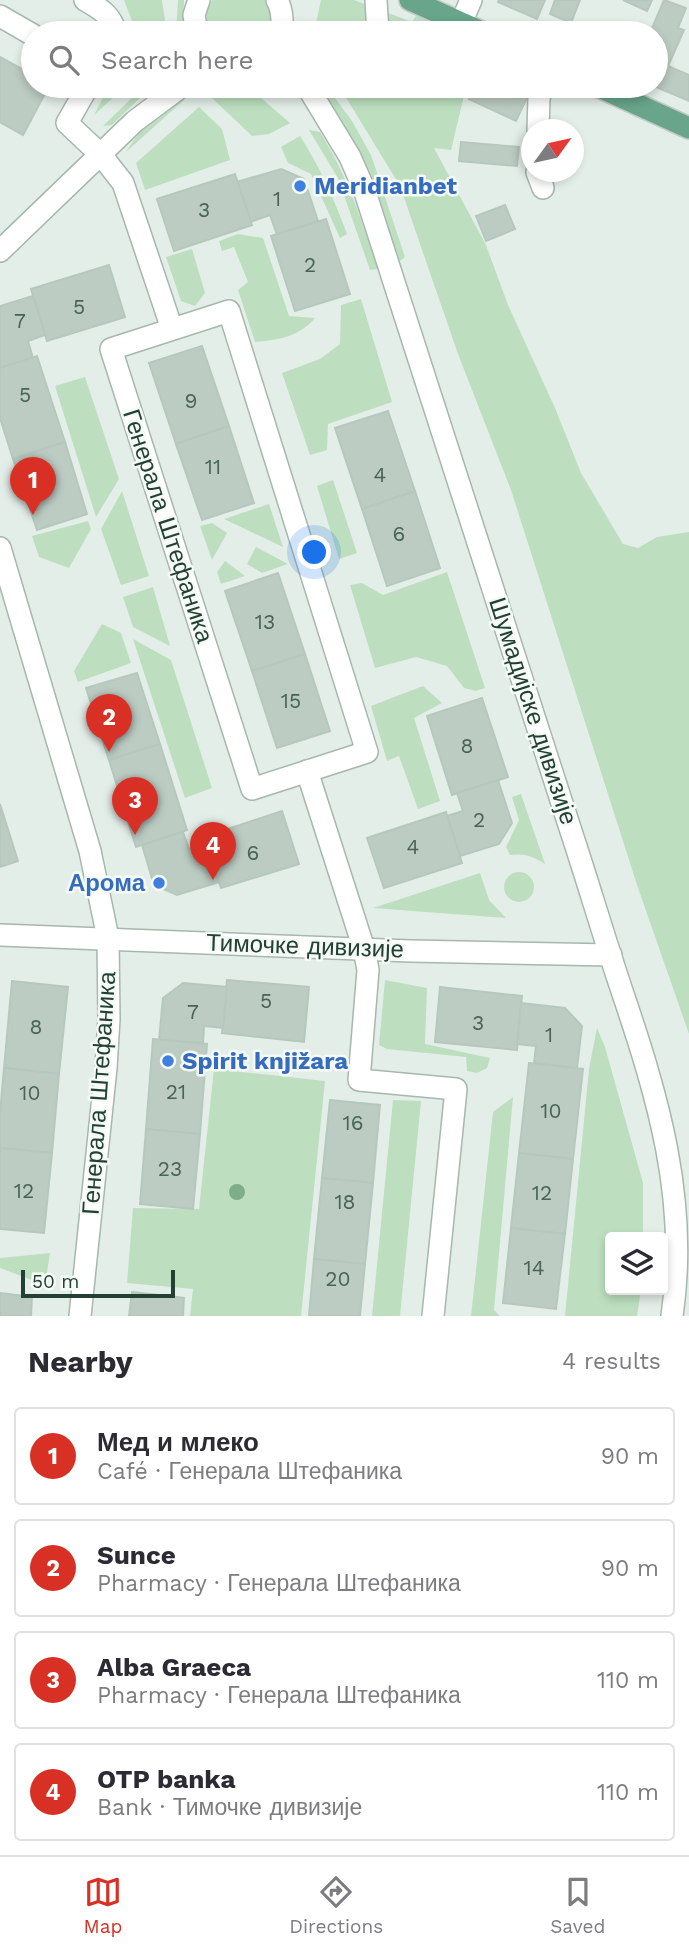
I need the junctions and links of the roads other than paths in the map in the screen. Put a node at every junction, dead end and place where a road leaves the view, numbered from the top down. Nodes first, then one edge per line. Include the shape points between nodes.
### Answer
1 (85, 0) edge
2 (376, 0) edge
3 (410, 0) edge
4 (471, 0) edge
5 (196, 1) edge
6 (0, 16) edge
7 (111, 21) edge
8 (195, 21) edge
9 (377, 21) edge
10 (457, 21) edge
11 (462, 21) edge
12 (21, 28) edge
13 (81, 98) edge
14 (153, 98) edge
15 (166, 98) edge
16 (302, 98) edge
17 (314, 98) edge
18 (538, 98) edge
19 (623, 98) edge
20 (538, 119) edge
21 (327, 120) junction
22 (135, 121) junction
23 (689, 128) edge
24 (101, 155) junction
25 (1, 247) edge
26 (172, 329) junction
27 (0, 548) edge
28 (307, 771) junction
29 (0, 935) edge
30 (108, 938) junction
31 (364, 949) junction
32 (611, 955) junction
33 (80, 1316) edge
34 (433, 1316) edge
35 (673, 1316) edge

1 - 7 street
2 - 9 street
3 - 10 main road
4 - 11 street
5 - 8 street
6 - 12 street
13 - 24 street via 67,123
14 - 22 street
15 - 22 street
16 - 21 street, Шумадијске дивизије
17 - 21 street, Шумадијске дивизије
18 - 20 street
19 - 23 main road
21 - 32 street, Шумадијске дивизије via 364,189
22 - 24 street
24 - 25 street
24 - 26 street via 123,183
26 - 28 street, Генерала Штефаника via 111,349 252,789
26 - 28 street, Генерала Штефаника via 229,311 367,752
27 - 30 street, Генерала Штефаника via 90,851
28 - 31 street
29 - 30 street, Тимочке дивизије
30 - 31 street, Тимочке дивизије
30 - 33 street, Генерала Штефаника via 106,1068
31 - 32 street, Тимочке дивизије
31 - 34 street via 368,970 359,1080 456,1089
32 - 35 street, Шумадијске дивизије via 660,1100 677,1173 682,1253

